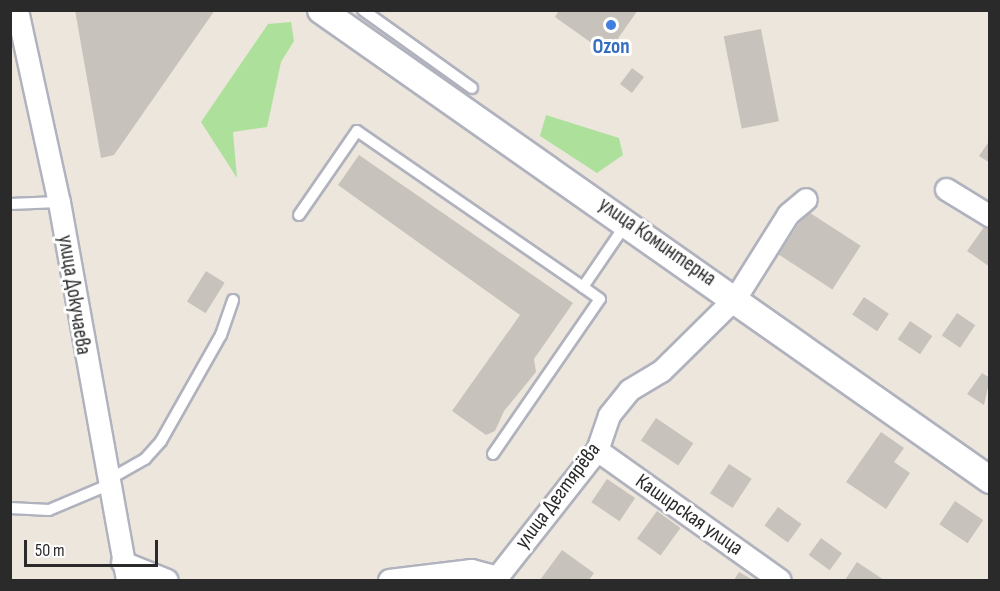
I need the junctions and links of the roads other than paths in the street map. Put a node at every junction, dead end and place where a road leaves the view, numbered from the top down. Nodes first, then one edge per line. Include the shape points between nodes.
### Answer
1 (17, 10) edge
2 (363, 10) edge
3 (336, 14) edge
4 (472, 88) dead end
5 (946, 189) dead end
6 (806, 199) dead end
7 (59, 202) junction
8 (10, 204) edge
9 (299, 215) dead end
10 (990, 216) edge
11 (628, 222) junction
12 (583, 287) junction
13 (736, 297) junction
14 (233, 300) dead end
15 (597, 450) junction
16 (493, 454) dead end
17 (990, 480) edge
18 (106, 484) junction
19 (10, 508) edge
20 (124, 571) edge
21 (498, 579) edge
22 (167, 580) edge
23 (389, 580) edge
24 (780, 580) edge

1 - 7 street, улица Докучаева
2 - 4 lane
3 - 11 street, улица Коминтерна
5 - 10 street
6 - 13 street, улица Дегтярёва via 789,214
7 - 8 lane
7 - 18 street, улица Докучаева
9 - 12 lane via 357,131
11 - 12 lane
11 - 13 street, улица Коминтерна
12 - 16 lane via 600,299
13 - 15 street, улица Дегтярёва via 661,370 629,390 609,415
13 - 17 street, улица Коминтерна
14 - 18 lane via 221,335 161,441 145,459
15 - 21 street, улица Дегтярёва
15 - 24 street, Каширская улица
18 - 19 lane via 49,510
18 - 20 street, улица Докучаева
20 - 22 street
21 - 23 street, улица Дегтярёва via 471,570

